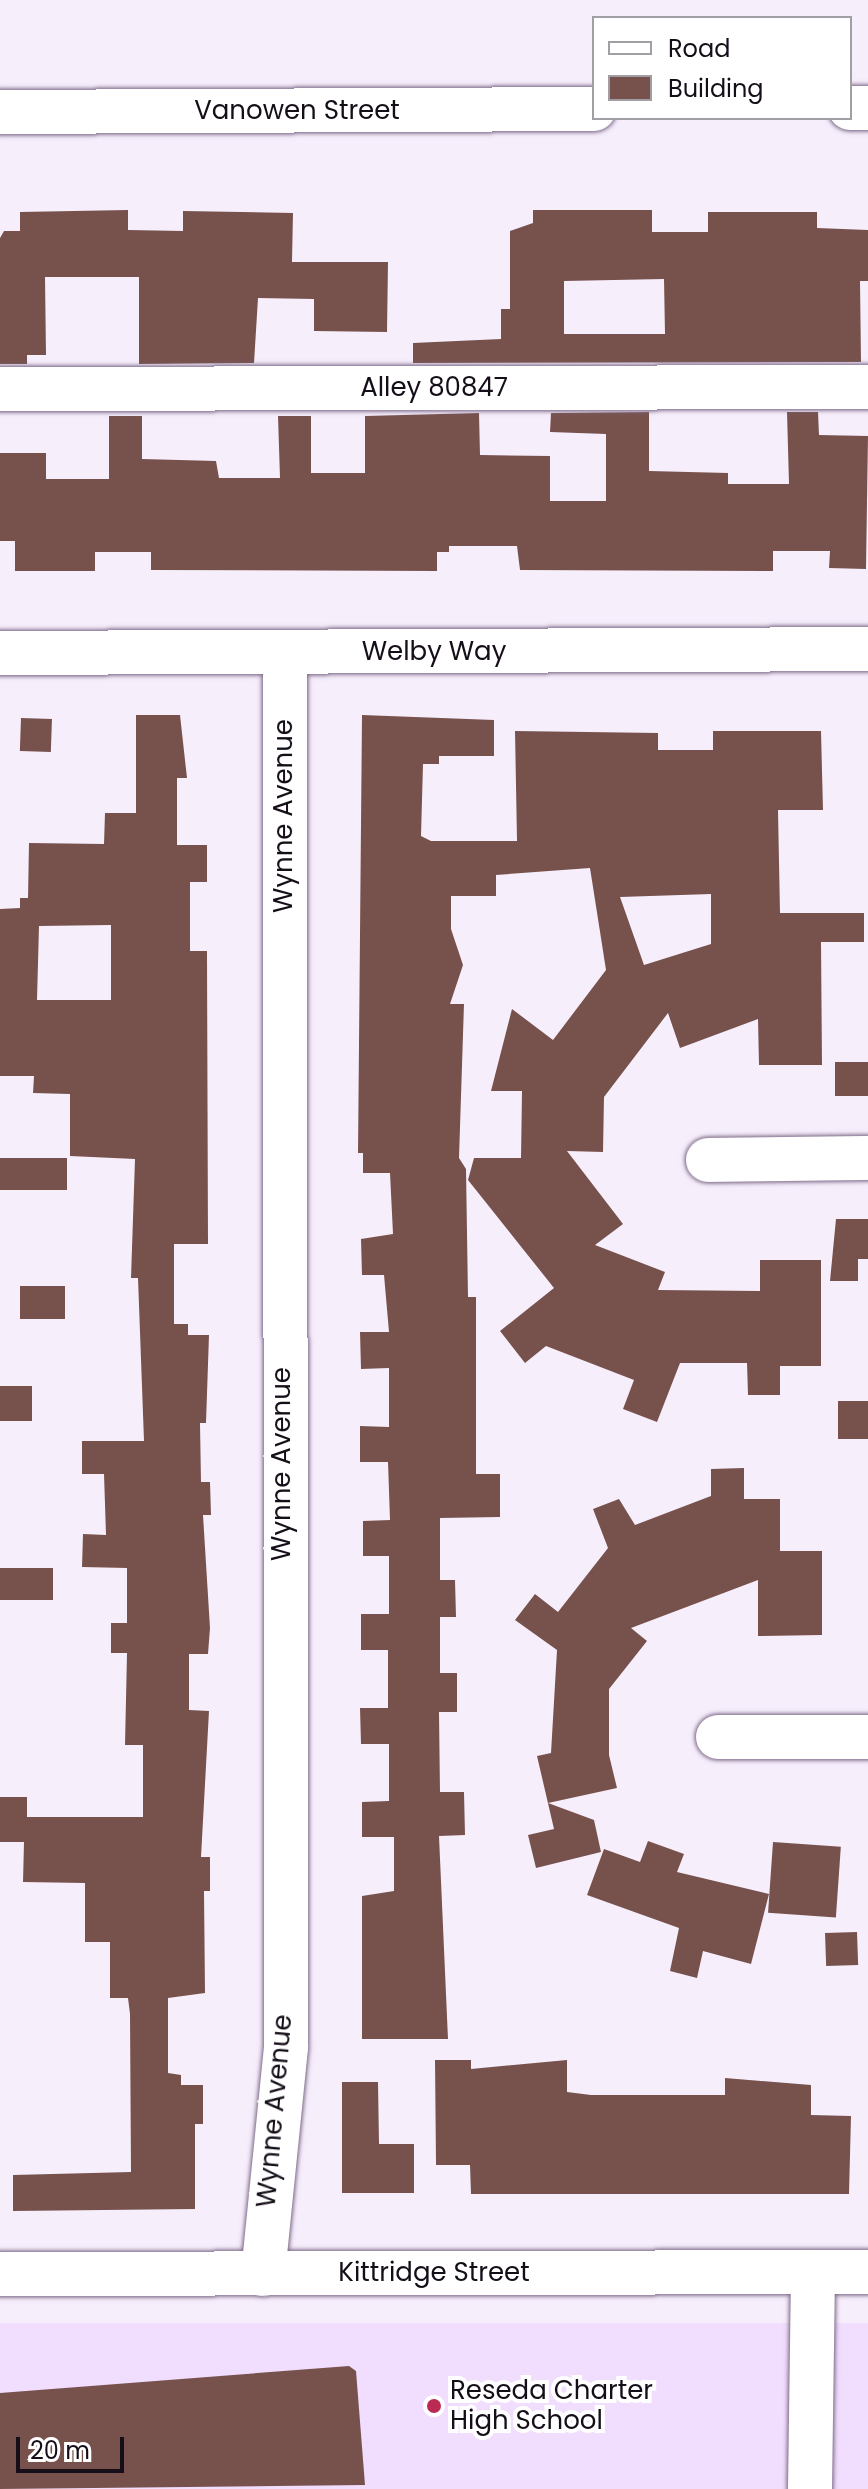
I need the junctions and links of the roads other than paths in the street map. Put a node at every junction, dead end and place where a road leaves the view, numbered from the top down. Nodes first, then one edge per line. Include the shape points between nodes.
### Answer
1 (592, 109) edge
2 (0, 112) edge
3 (868, 387) edge
4 (0, 389) edge
5 (868, 649) edge
6 (285, 652) junction
7 (0, 653) edge
8 (868, 1158) edge
9 (708, 1160) dead end
10 (718, 1737) dead end
11 (868, 1737) edge
12 (813, 2272) junction
13 (868, 2272) edge
14 (0, 2274) edge
15 (263, 2274) junction
16 (810, 2489) edge

1 - 2 street, Vanowen Street
3 - 4 street, Alley 80847
5 - 6 street, Welby Way
6 - 7 street, Welby Way
6 - 15 street, Wynne Avenue via 286,2047
8 - 9 street
10 - 11 street
12 - 13 street, Kittridge Street
12 - 15 street, Kittridge Street
12 - 16 street
14 - 15 street, Kittridge Street

